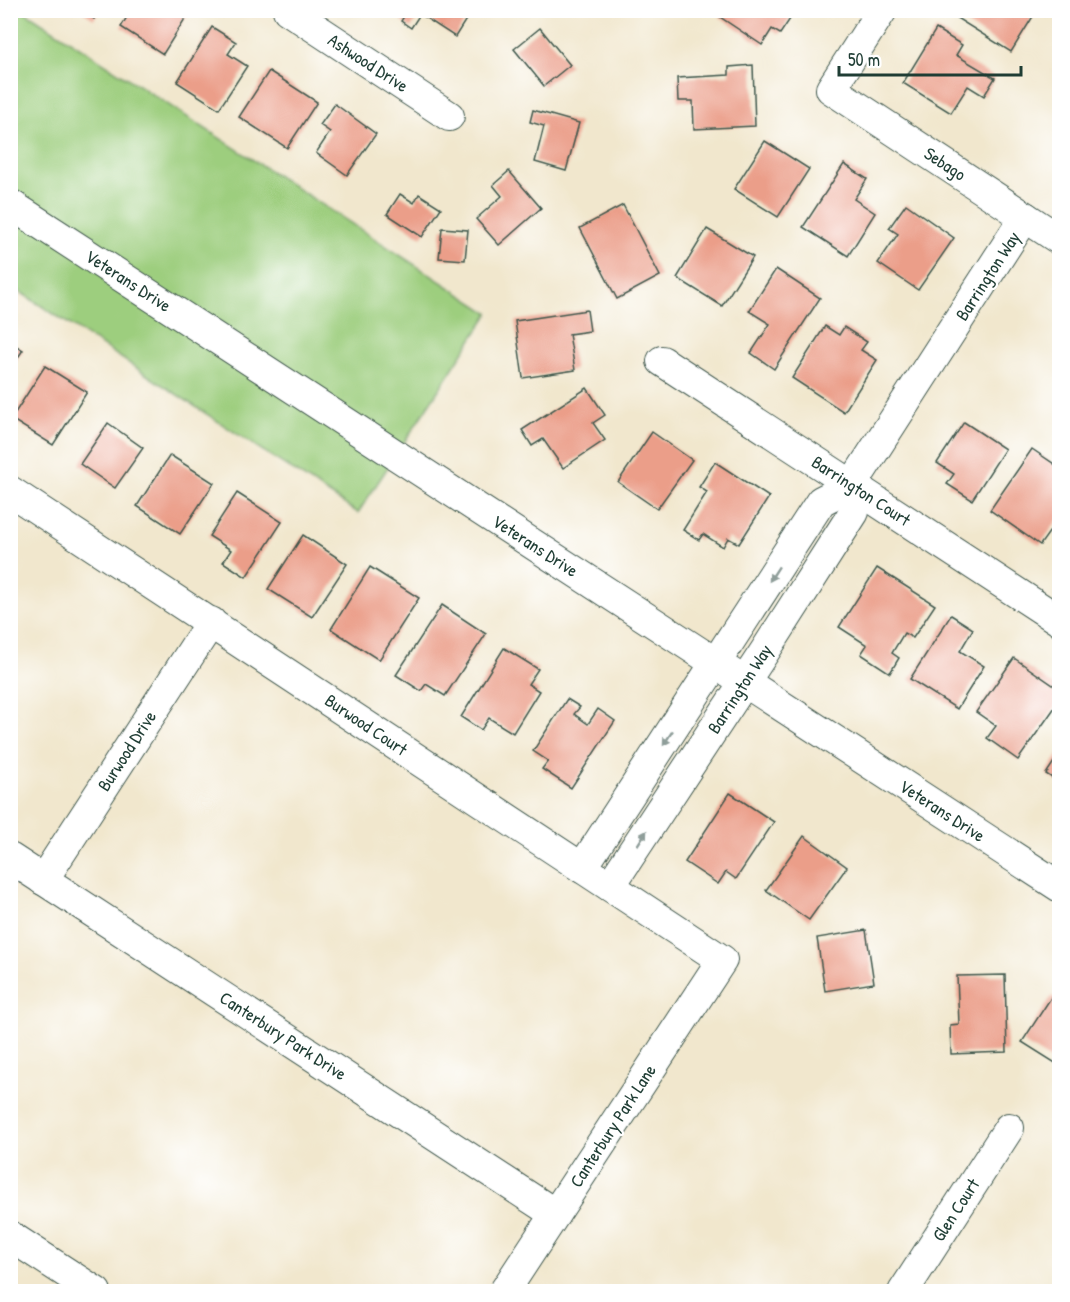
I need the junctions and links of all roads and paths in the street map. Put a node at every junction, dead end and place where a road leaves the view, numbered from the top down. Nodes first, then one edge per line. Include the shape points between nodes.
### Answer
1 (288, 10) edge
2 (882, 10) edge
3 (448, 116) dead end
4 (10, 204) edge
5 (1025, 217) junction
6 (1059, 240) edge
7 (662, 361) dead end
8 (10, 490) edge
9 (853, 498) junction
10 (790, 548) junction
11 (819, 566) junction
12 (1059, 621) edge
13 (211, 622) junction
14 (781, 625) junction
15 (716, 663) junction
16 (745, 682) junction
17 (10, 858) edge
18 (582, 868) junction
19 (44, 880) junction
20 (610, 886) junction
21 (1059, 887) edge
22 (722, 960) joint
23 (1009, 1128) dead end
24 (555, 1214) junction
25 (10, 1236) edge
26 (96, 1292) edge
27 (504, 1292) edge
28 (903, 1292) edge

1 - 3 street, Ashwood Drive
2 - 5 street, Sebago via 831,89
4 - 15 street, Veterans Drive
5 - 6 street, Sebago
5 - 9 street, Barrington Way
7 - 9 street, Barrington Court
8 - 13 street, Burwood Court
9 - 10 street, Barrington Way via 821,501
9 - 11 street, Barrington Way
9 - 12 street, Barrington Court
9 - 14 street via 854,534 813,597
10 - 11 street
10 -> 15 street, Barrington Way
11 - 14 street, Barrington Way
13 - 18 street, Burwood Court
13 - 19 street, Burwood Drive
14 - 16 street, Barrington Way
15 - 16 street, Veterans Drive
15 -> 18 street, Barrington Way
20 -> 16 street, Barrington Way
16 - 21 street, Veterans Drive
17 - 19 street, Canterbury Park Drive
18 - 20 street, Burwood Court
19 - 24 street, Canterbury Park Drive
20 - 22 street, Burwood Court
22 - 24 street, Canterbury Park Lane
23 - 28 street, Glen Court
24 - 27 street, Canterbury Park Lane
25 - 26 street

